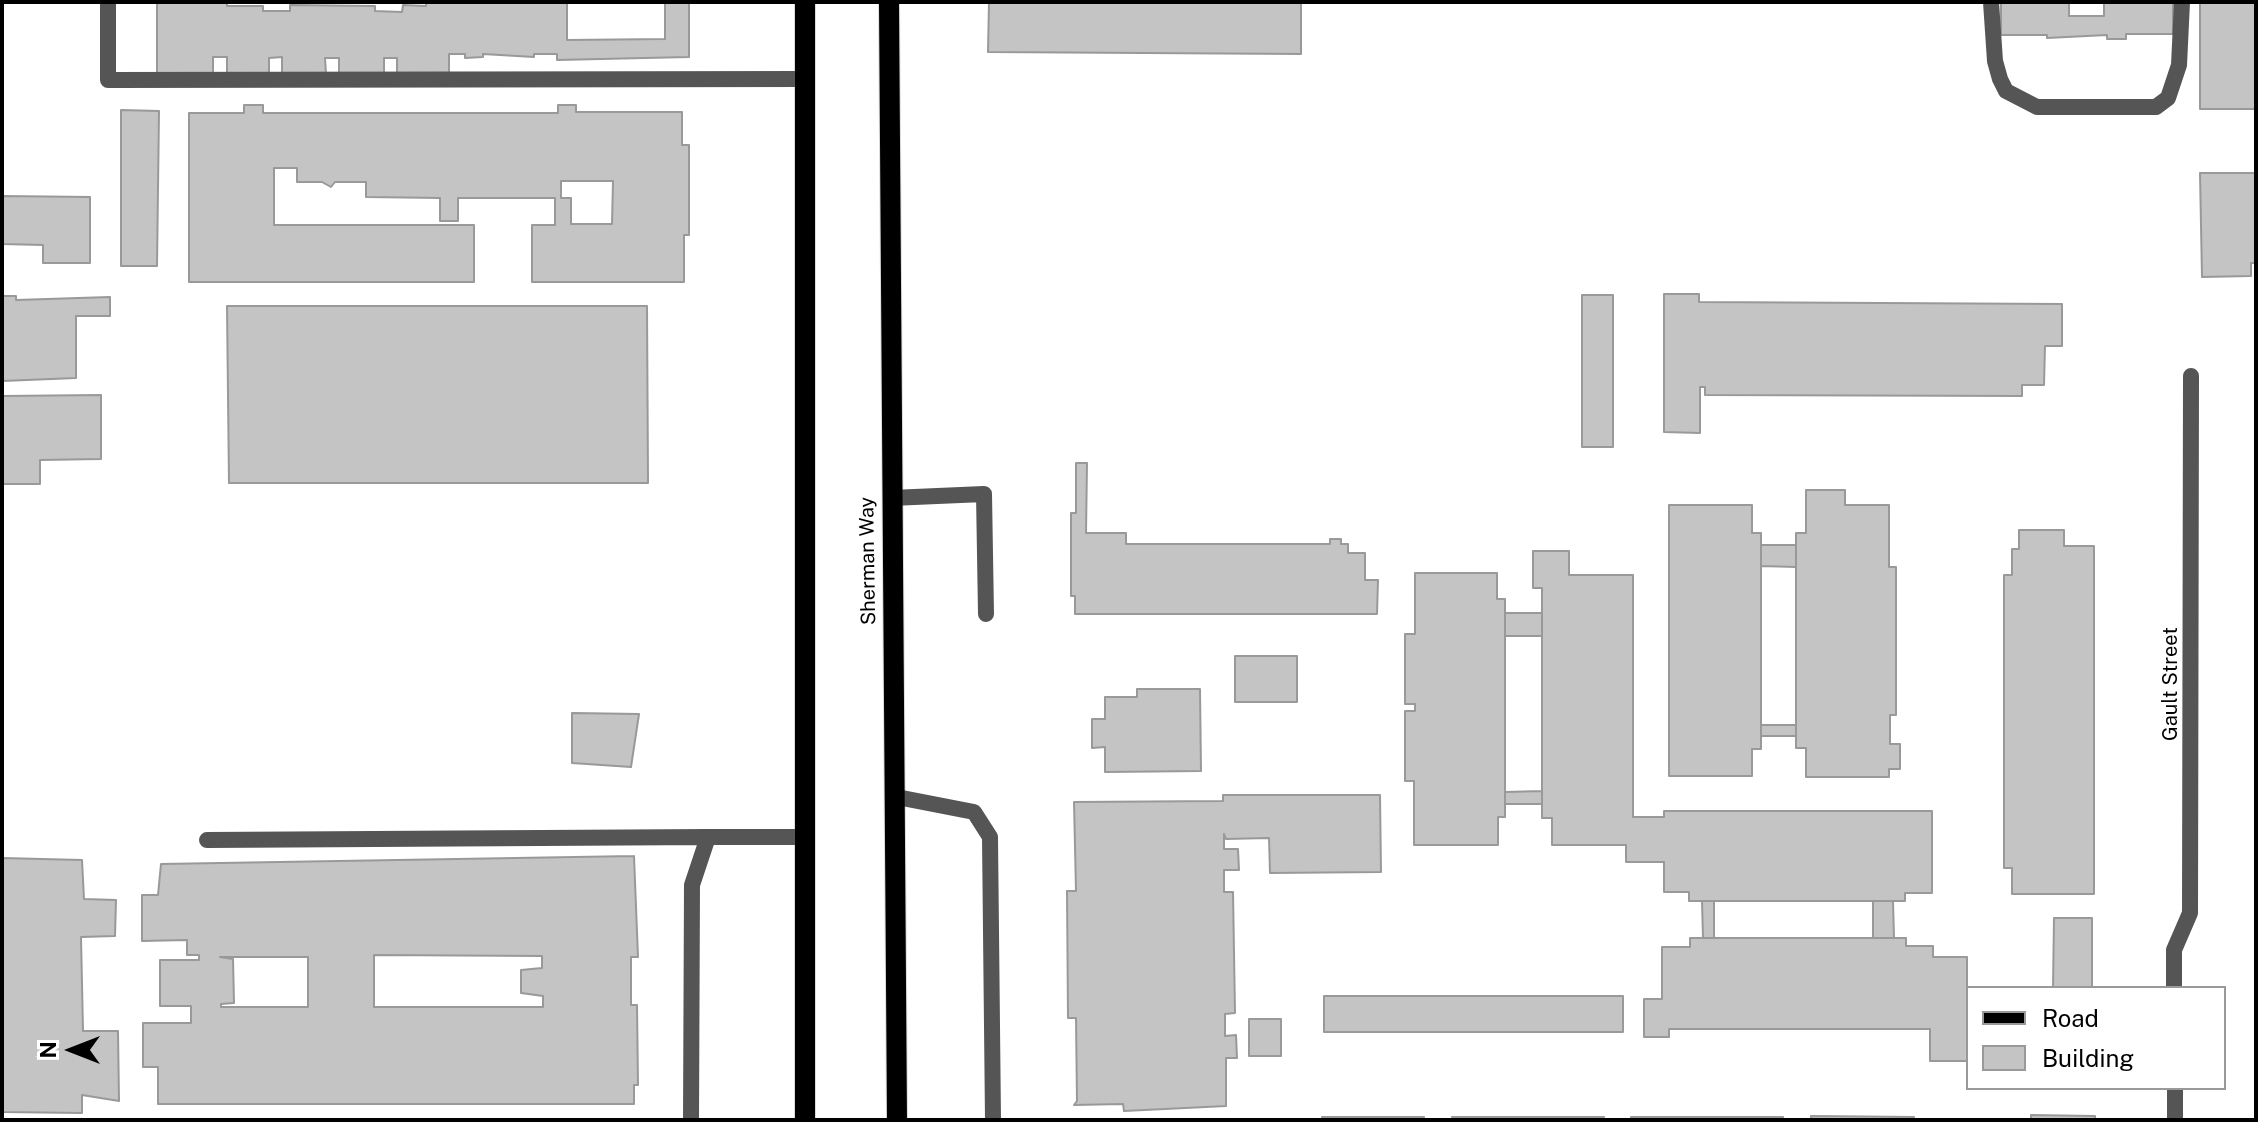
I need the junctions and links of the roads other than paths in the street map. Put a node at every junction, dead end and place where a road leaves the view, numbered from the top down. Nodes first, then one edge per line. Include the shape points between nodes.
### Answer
1 (108, 2) edge
2 (805, 2) edge
3 (889, 2) edge
4 (1991, 2) edge
5 (2182, 2) edge
6 (805, 79) junction
7 (2191, 376) dead end
8 (891, 498) junction
9 (986, 614) dead end
10 (897, 797) junction
11 (708, 837) junction
12 (807, 837) junction
13 (207, 840) dead end
14 (2174, 986) edge
15 (2175, 1090) edge
16 (691, 1120) edge
17 (805, 1120) edge
18 (897, 1120) edge
19 (993, 1120) edge
20 (2175, 1120) edge

1 - 6 street via 108,80
2 - 6 main road
3 - 8 main road, Sherman Way
4 - 5 street via 2000,79 2006,91 2037,107 2156,107 2168,98 2179,65
6 - 12 main road
7 - 14 street, Gault Street via 2190,913 2174,950
8 - 9 street via 984,494
8 - 10 main road, Sherman Way
10 - 18 main road, Sherman Way
10 - 19 street via 974,812 990,837
11 - 12 street
11 - 13 street
11 - 16 street via 692,885
12 - 17 main road
15 - 20 street

